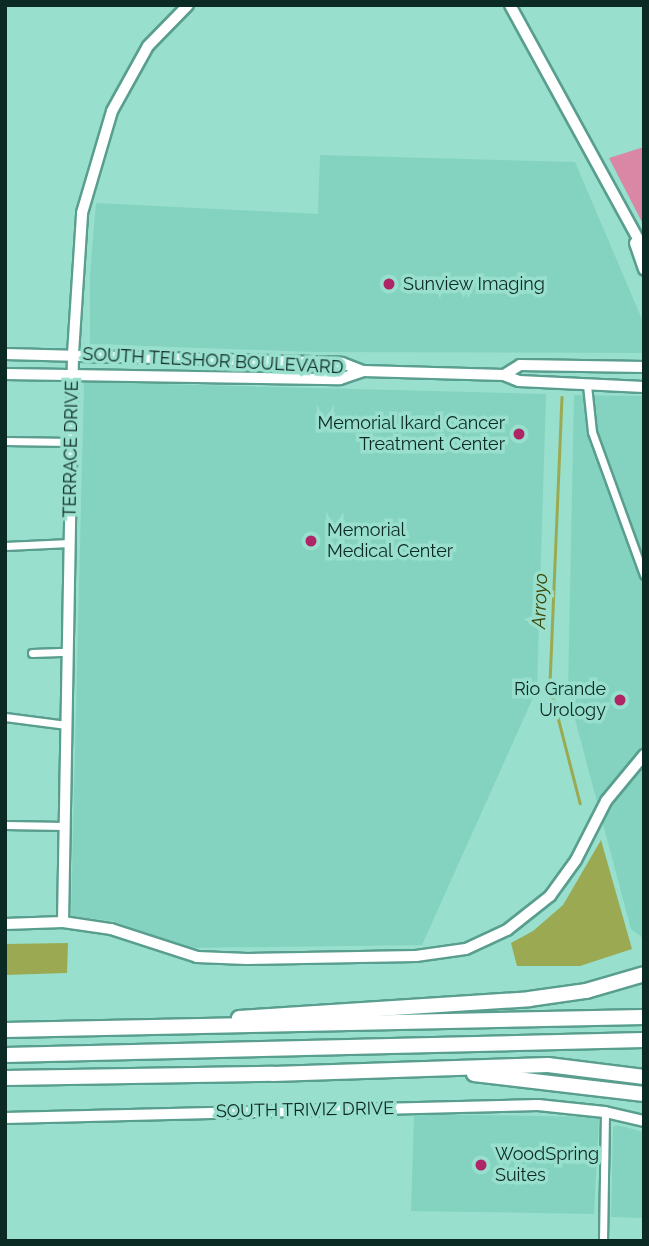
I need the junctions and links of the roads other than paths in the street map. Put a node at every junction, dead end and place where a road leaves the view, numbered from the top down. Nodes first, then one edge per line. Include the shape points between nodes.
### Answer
1 (188, 5) edge
2 (510, 5) edge
3 (628, 224) junction
4 (644, 250) edge
5 (644, 268) edge
6 (5, 354) edge
7 (73, 354) junction
8 (298, 361) junction
9 (644, 367) edge
10 (363, 371) junction
11 (5, 374) edge
12 (73, 374) junction
13 (504, 374) junction
14 (298, 378) junction
15 (587, 385) junction
16 (644, 387) edge
17 (5, 441) edge
18 (71, 442) junction
19 (70, 543) junction
20 (5, 546) edge
21 (644, 575) edge
22 (68, 652) junction
23 (32, 653) dead end
24 (5, 717) edge
25 (66, 725) junction
26 (644, 755) edge
27 (5, 825) edge
28 (65, 826) junction
29 (63, 922) junction
30 (5, 924) edge
31 (644, 974) edge
32 (644, 1017) edge
33 (158, 1028) junction
34 (5, 1030) edge
35 (644, 1040) edge
36 (5, 1055) edge
37 (441, 1069) junction
38 (5, 1077) edge
39 (644, 1077) edge
40 (644, 1094) edge
41 (605, 1112) junction
42 (5, 1118) edge
43 (644, 1121) edge
44 (603, 1241) edge

1 - 7 street, TERRACE DRIVE via 148,46 112,111 82,213
2 - 3 street
3 - 4 street
3 - 5 street
6 - 7 street, SOUTH TELSHOR BOULEVARD
7 - 8 street, SOUTH TELSHOR BOULEVARD
7 - 12 street, TERRACE DRIVE
8 - 10 street, SOUTH TELSHOR BOULEVARD via 342,363
8 - 14 street
9 - 13 street, SOUTH TELSHOR BOULEVARD via 520,365
10 - 13 street, SOUTH TELSHOR BOULEVARD
10 - 14 street, SOUTH TELSHOR BOULEVARD via 340,379
11 - 12 street, SOUTH TELSHOR BOULEVARD
12 - 14 street, SOUTH TELSHOR BOULEVARD
12 - 18 street, TERRACE DRIVE
13 - 15 street, SOUTH TELSHOR BOULEVARD via 519,381
15 - 16 street, SOUTH TELSHOR BOULEVARD
15 - 21 street via 592,432
17 - 18 street
18 - 19 street, TERRACE DRIVE
19 - 20 street
19 - 22 street, TERRACE DRIVE
22 - 23 street
22 - 25 street, TERRACE DRIVE
24 - 25 street
25 - 28 street, TERRACE DRIVE
26 - 29 street via 606,801 576,860 551,896 507,930 466,948 416,956 197,957 111,929
27 - 28 street
28 - 29 street, TERRACE DRIVE
29 - 30 street
31 - 33 highway via 586,991 529,999 271,1014
32 - 33 highway
33 - 34 highway
35 - 36 highway
37 - 38 highway
37 - 39 highway via 548,1065
37 - 40 highway
41 - 42 street, SOUTH TRIVIZ DRIVE via 500,1105
41 - 43 street, SOUTH TRIVIZ DRIVE
41 - 44 street

